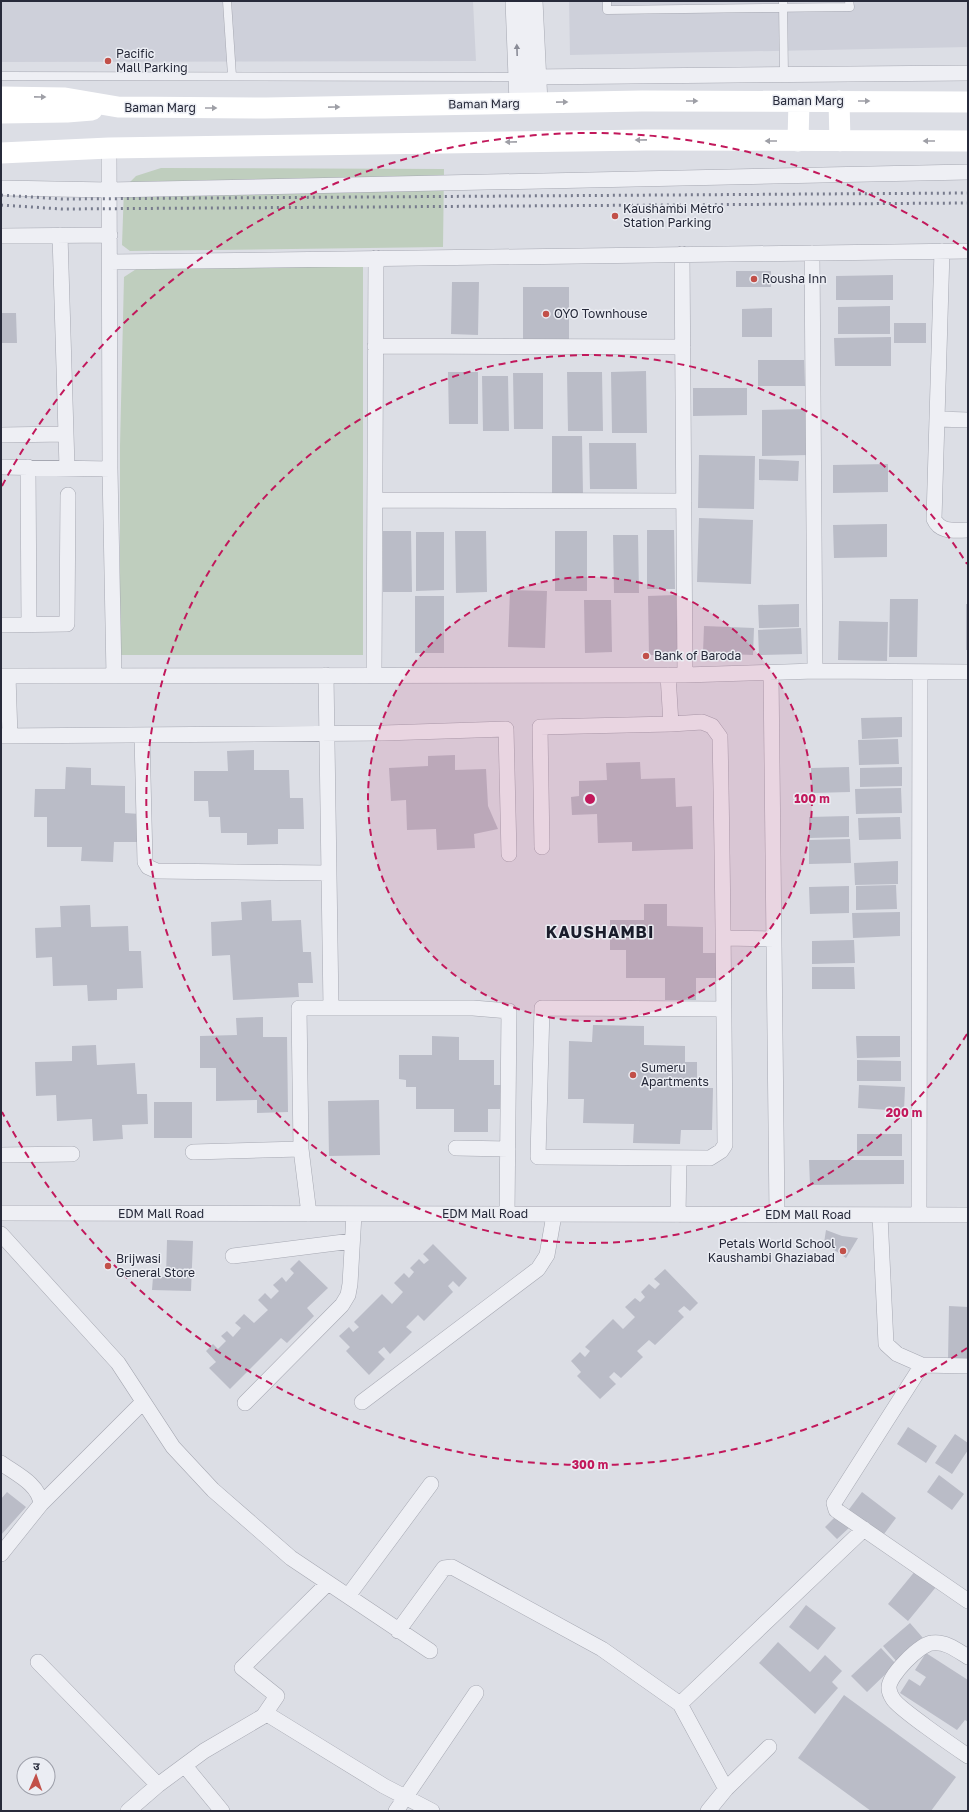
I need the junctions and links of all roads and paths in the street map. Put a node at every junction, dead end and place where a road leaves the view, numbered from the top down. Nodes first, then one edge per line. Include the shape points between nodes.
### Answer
1 (227, 1) edge
2 (515, 1) edge
3 (533, 1) edge
4 (607, 1) edge
5 (850, 1) edge
6 (783, 4) edge
7 (968, 73) edge
8 (784, 75) junction
9 (1, 76) edge
10 (232, 76) junction
11 (518, 77) junction
12 (537, 77) junction
13 (1, 97) edge
14 (799, 101) junction
15 (839, 101) junction
16 (968, 102) edge
17 (529, 103) junction
18 (118, 107) junction
19 (1, 113) edge
20 (798, 141) junction
21 (840, 141) junction
22 (968, 142) edge
23 (108, 148) junction
24 (1, 153) edge
25 (968, 172) edge
26 (1, 188) edge
27 (109, 190) junction
28 (60, 235) junction
29 (110, 235) junction
30 (1, 236) edge
31 (968, 250) edge
32 (942, 251) junction
33 (812, 253) junction
34 (682, 254) junction
35 (376, 258) junction
36 (110, 262) junction
37 (375, 346) junction
38 (683, 347) junction
39 (937, 419) junction
40 (968, 420) edge
41 (66, 434) junction
42 (1, 435) edge
43 (1, 467) edge
44 (28, 467) junction
45 (67, 467) junction
46 (110, 469) junction
47 (68, 495) dead end
48 (375, 500) junction
49 (684, 501) junction
50 (968, 530) edge
51 (29, 624) junction
52 (1, 625) edge
53 (815, 671) junction
54 (968, 672) edge
55 (771, 673) junction
56 (920, 673) junction
57 (326, 674) junction
58 (374, 675) junction
59 (668, 675) junction
60 (4, 676) edge
61 (114, 676) junction
62 (685, 676) junction
63 (671, 724) junction
64 (327, 734) junction
65 (142, 735) junction
66 (5, 736) edge
67 (542, 846) dead end
68 (509, 854) dead end
69 (328, 873) junction
70 (724, 938) junction
71 (774, 939) junction
72 (331, 1008) junction
73 (724, 1010) junction
74 (456, 1148) dead end
75 (301, 1149) junction
76 (508, 1149) junction
77 (193, 1152) dead end
78 (72, 1154) dead end
79 (1, 1155) edge
80 (679, 1158) junction
81 (1, 1213) edge
82 (309, 1214) junction
83 (354, 1214) junction
84 (507, 1214) junction
85 (554, 1214) junction
86 (678, 1215) junction
87 (777, 1215) junction
88 (880, 1215) junction
89 (919, 1215) junction
90 (968, 1215) edge
91 (1, 1234) edge
92 (352, 1242) junction
93 (232, 1256) dead end
94 (922, 1364) junction
95 (968, 1366) edge
96 (143, 1402) junction
97 (362, 1402) dead end
98 (245, 1403) dead end
99 (1, 1464) edge
100 (431, 1484) dead end
101 (41, 1504) junction
102 (864, 1529) junction
103 (1, 1554) edge
104 (328, 1583) junction
105 (348, 1596) junction
106 (968, 1601) edge
107 (398, 1631) junction
108 (430, 1651) dead end
109 (968, 1657) edge
110 (38, 1662) dead end
111 (476, 1693) dead end
112 (680, 1704) junction
113 (264, 1715) junction
114 (769, 1747) dead end
115 (968, 1756) edge
116 (185, 1766) junction
117 (158, 1785) junction
118 (726, 1789) junction
119 (406, 1798) junction
120 (128, 1811) edge
121 (222, 1811) edge
122 (396, 1811) edge
123 (432, 1811) edge
124 (708, 1811) edge

1 - 10 lane
11 -> 2 street
3 - 12 street
4 - 6 lane via 607,10
5 - 6 lane via 850,7
6 - 8 lane
7 - 8 street
8 - 12 street
9 - 10 lane
10 - 11 lane
11 - 12 street
11 - 17 street
12 - 17 street
13 -> 18 main road, Baman Marg via 65,98
14 - 15 main road, Baman Marg
17 -> 14 main road, Baman Marg
14 - 20 main road
15 -> 16 main road, Baman Marg
15 - 21 main road
18 -> 17 main road, Baman Marg via 266,108
18 - 19 main road via 66,112
20 - 21 main road
20 -> 23 main road via 647,140
22 -> 21 main road
23 - 24 main road
23 - 27 street
25 - 27 street
26 - 27 street
27 - 29 street
28 - 29 street
28 - 30 street
28 - 41 street
29 - 36 street
31 - 32 street
32 - 33 street
32 - 39 street
33 - 34 street
33 - 53 street
34 - 35 street
34 - 38 street
35 - 36 street
35 - 37 street
36 - 46 street
37 - 38 street
37 - 48 street
38 - 49 street
39 - 40 street
39 - 50 street via 934,520 937,526 943,529
41 - 42 street
41 - 45 street
43 - 44 street
44 - 45 street
44 - 51 street
45 - 46 street
46 - 61 street
47 - 51 street via 67,624
48 - 49 street
48 - 58 street
49 - 62 street
51 - 52 street
53 - 55 street
53 - 56 street
54 - 56 street
55 - 62 street
55 - 71 street
56 - 89 street
57 - 58 street
57 - 61 street
57 - 64 street
58 - 59 street
59 - 62 street
59 - 63 street
60 - 61 street
60 - 66 street
63 - 67 street via 540,727
63 - 70 street via 702,722 712,726 720,737
64 - 65 street
64 - 68 street via 506,729
64 - 69 street
65 - 66 street
65 - 69 street via 145,862 148,867 157,872
69 - 72 street
70 - 71 street
70 - 73 street
71 - 87 street
72 - 75 street via 299,1008
72 - 76 street via 473,1008 509,1011
73 - 80 street via 725,1145 710,1158
73 - 80 street via 542,1008 538,1157
74 - 76 street
75 - 77 street
75 - 82 street
76 - 84 street
78 - 79 street
80 - 86 street
81 - 82 street, EDM Mall Road
82 - 83 street, EDM Mall Road
83 - 84 street, EDM Mall Road
83 - 92 street
84 - 85 street, EDM Mall Road
85 - 86 street, EDM Mall Road
85 - 97 street via 547,1255 538,1269
86 - 87 street, EDM Mall Road
87 - 88 street, EDM Mall Road
88 - 89 street, EDM Mall Road
88 - 94 street via 886,1344 897,1354
89 - 90 street, EDM Mall Road
91 - 96 street via 118,1363
92 - 93 street
92 - 98 street via 350,1284 348,1295 342,1305
94 - 95 street
94 - 102 street via 834,1503 836,1510
96 - 101 street
96 - 104 street via 173,1447 213,1490 291,1558
99 - 101 street via 35,1488 40,1495
100 - 105 street
101 - 103 street
102 - 106 street
102 - 112 street
104 - 105 street
104 - 113 street via 242,1668 277,1696
105 - 107 street
107 - 108 street
107 - 112 street via 444,1568 452,1567 602,1649
109 - 115 street via 951,1646 931,1643 918,1650 893,1676 889,1687 893,1700 951,1746
110 - 117 street
111 - 119 street
112 - 118 street
113 - 116 street via 204,1751
113 - 119 street via 271,1715
114 - 118 street
116 - 117 street
116 - 121 street
117 - 120 street
118 - 124 street
119 - 122 street
119 - 123 street

